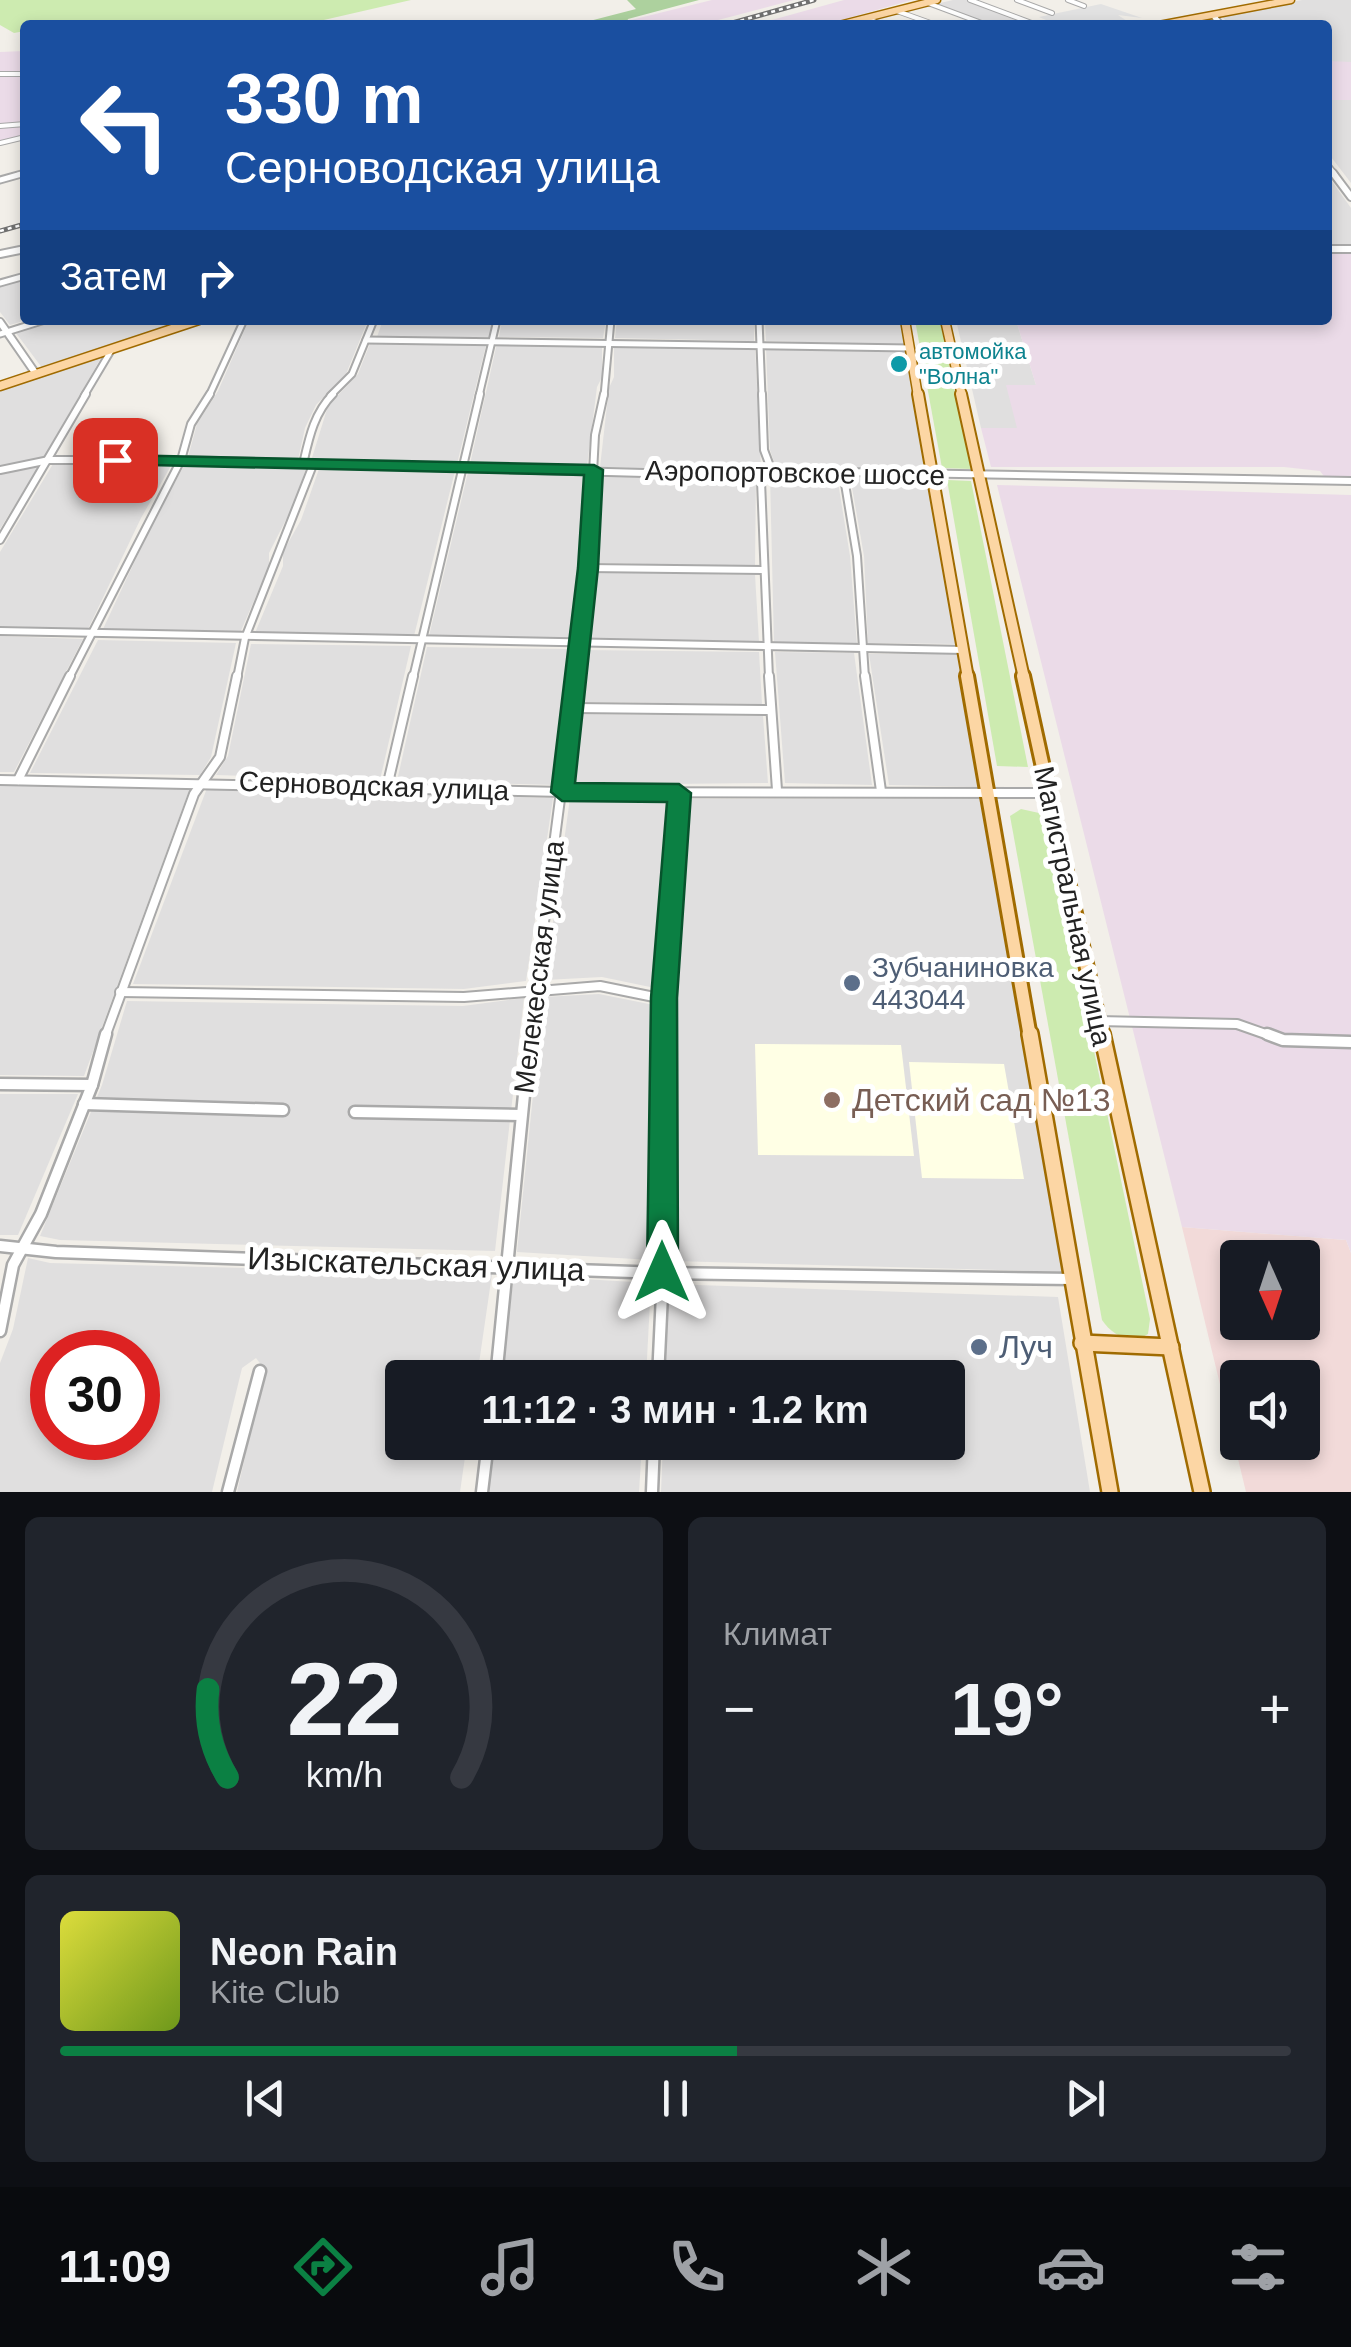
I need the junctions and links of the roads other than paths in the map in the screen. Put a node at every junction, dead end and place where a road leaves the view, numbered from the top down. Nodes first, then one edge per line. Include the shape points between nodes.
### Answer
1 (937, 0) edge
2 (970, 0) edge
3 (1017, 0) edge
4 (1068, 0) edge
5 (1246, 0) edge
6 (1291, 0) edge
7 (928, 2) junction
8 (1084, 6) dead end
9 (1260, 6) junction
10 (897, 10) junction
11 (1052, 13) dead end
12 (1213, 15) junction
13 (866, 18) junction
14 (858, 20) edge
15 (871, 20) edge
16 (923, 20) edge
17 (974, 20) edge
18 (1024, 20) edge
19 (1189, 20) edge
20 (1217, 20) edge
21 (1332, 171) edge
22 (1351, 196) edge
23 (0, 322) edge
24 (29, 325) edge
25 (172, 325) edge
26 (184, 325) edge
27 (242, 325) edge
28 (372, 325) edge
29 (496, 325) edge
30 (610, 325) edge
31 (759, 325) edge
32 (906, 325) edge
33 (946, 325) edge
34 (167, 331) junction
35 (4, 333) edge
36 (366, 340) junction
37 (492, 340) junction
38 (608, 341) junction
39 (761, 344) junction
40 (910, 348) junction
41 (112, 349) junction
42 (36, 374) junction
43 (0, 386) edge
44 (49, 460) junction
45 (181, 460) junction
46 (308, 464) junction
47 (462, 468) junction
48 (0, 470) edge
49 (594, 470) junction
50 (765, 472) junction
51 (843, 472) junction
52 (932, 474) junction
53 (979, 475) junction
54 (1351, 481) edge
55 (0, 540) edge
56 (588, 568) junction
57 (762, 570) junction
58 (0, 631) edge
59 (93, 634) junction
60 (245, 638) junction
61 (420, 641) junction
62 (577, 644) junction
63 (767, 647) junction
64 (861, 648) junction
65 (964, 650) junction
66 (574, 708) junction
67 (770, 710) junction
68 (0, 780) edge
69 (18, 780) junction
70 (204, 782) junction
71 (387, 787) junction
72 (777, 790) junction
73 (881, 791) junction
74 (562, 792) junction
75 (990, 792) junction
76 (679, 793) junction
77 (1048, 793) junction
78 (534, 989) junction
79 (120, 992) junction
80 (664, 998) junction
81 (1098, 1021) junction
82 (1351, 1042) edge
83 (0, 1084) edge
84 (92, 1085) junction
85 (84, 1104) junction
86 (283, 1110) dead end
87 (354, 1112) dead end
88 (520, 1115) junction
89 (0, 1246) edge
90 (24, 1246) junction
91 (509, 1266) junction
92 (662, 1272) junction
93 (1073, 1280) junction
94 (0, 1331) edge
95 (1082, 1343) junction
96 (1170, 1347) junction
97 (498, 1360) edge
98 (659, 1360) edge
99 (260, 1371) dead end
100 (486, 1460) edge
101 (653, 1460) edge
102 (228, 1492) edge
103 (482, 1492) edge
104 (652, 1492) edge
105 (1110, 1492) edge
106 (1202, 1492) edge

1 - 7 main road
2 - 18 street
3 - 11 street
4 - 8 street
5 - 9 street
6 - 9 main road
7 - 10 main road
7 - 17 street
9 - 12 main road
10 - 13 main road
10 - 16 street
12 - 19 main road
12 - 20 street
13 - 14 main road
13 - 15 street
21 - 22 street
23 - 35 street
24 - 35 street
25 - 34 street
26 - 34 main road
27 - 45 street via 191,424
28 - 36 street
29 - 37 street
30 - 38 street, Мелекесская улица
31 - 39 street
32 - 40 main road, Магистральная улица
33 - 53 main road, Магистральная улица
34 - 41 main road
35 - 42 street
36 - 37 street
36 - 46 street via 352,374 322,405
37 - 38 street
37 - 47 street
38 - 39 street
38 - 49 street, Мелекесская улица
39 - 40 street
39 - 50 street via 770,466
40 - 52 main road, Магистральная улица
41 - 42 main road
41 - 44 street
42 - 43 main road
44 - 45 street, Аэропортовское шоссе
44 - 48 street, Аэропортовское шоссе
44 - 55 street
45 - 46 street, Аэропортовское шоссе
45 - 59 street
46 - 47 street, Аэропортовское шоссе
46 - 60 street via 302,502
47 - 49 street, Аэропортовское шоссе
47 - 61 street
49 - 50 street, Аэропортовское шоссе
49 - 56 street, Мелекесская улица
50 - 51 street, Аэропортовское шоссе
50 - 57 street
51 - 52 street, Аэропортовское шоссе
51 - 64 street via 857,556
52 - 53 street, Аэропортовское шоссе
52 - 65 main road, Магистральная улица
53 - 54 street, Аэропортовское шоссе
53 - 77 main road, Магистральная улица
56 - 57 street
56 - 62 street, Мелекесская улица
57 - 63 street
58 - 59 street
59 - 60 street
59 - 69 street
60 - 61 street
60 - 70 street via 220,757
61 - 62 street
61 - 71 street
62 - 63 street
62 - 66 street, Мелекесская улица
63 - 64 street
63 - 67 street
64 - 65 street
64 - 73 street
65 - 75 main road, Магистральная улица
66 - 67 street
66 - 74 street, Мелекесская улица
67 - 72 street
68 - 69 street, Серноводская улица
69 - 70 street, Серноводская улица
70 - 71 street, Серноводская улица
70 - 79 street
71 - 74 street, Серноводская улица
72 - 73 street, Серноводская улица
72 - 76 street, Серноводская улица
73 - 75 street, Серноводская улица
74 - 76 street, Серноводская улица
74 - 78 street, Мелекесская улица
75 - 77 street, Серноводская улица
75 - 93 main road, Магистральная улица
76 - 80 street
77 - 81 main road, Магистральная улица
78 - 79 street via 464,997
78 - 80 street via 600,986
78 - 88 street, Мелекесская улица
79 - 84 street
80 - 92 street
81 - 82 street via 1237,1024 1283,1040
81 - 96 main road, Магистральная улица
83 - 84 street
84 - 85 street
85 - 86 street
85 - 90 street
87 - 88 street
88 - 91 street, Мелекесская улица
89 - 90 street, Изыскательская улица
90 - 91 street, Изыскательская улица
90 - 94 street via 13,1265
91 - 92 street, Изыскательская улица
91 - 97 street, Мелекесская улица
92 - 93 street, Изыскательская улица
92 - 98 street
93 - 95 main road, Магистральная улица
95 - 96 main road
95 - 105 main road, Магистральная улица
96 - 106 main road, Магистральная улица
99 - 102 street
100 - 103 street
101 - 104 street

